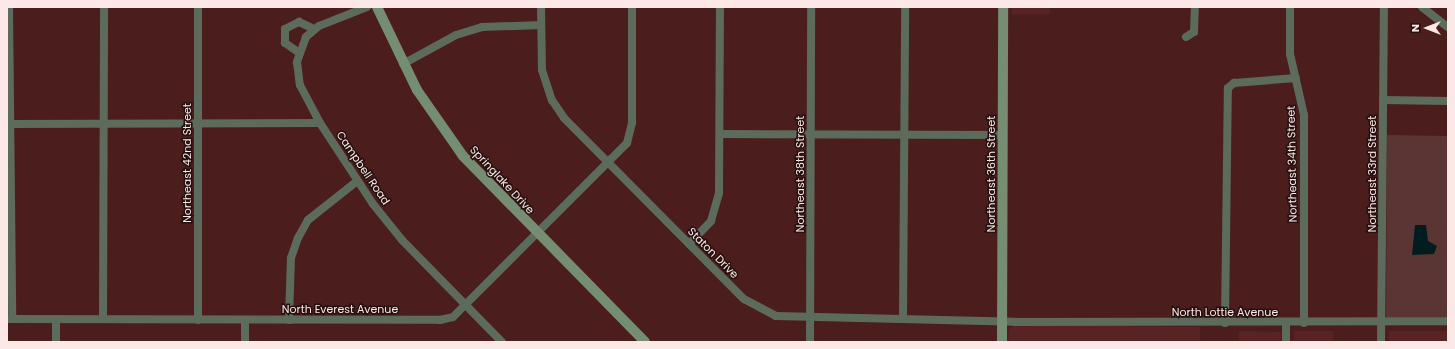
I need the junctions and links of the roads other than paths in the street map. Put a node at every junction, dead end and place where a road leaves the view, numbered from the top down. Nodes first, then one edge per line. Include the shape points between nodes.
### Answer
1 (9, 7) edge
2 (104, 7) edge
3 (198, 7) edge
4 (367, 7) edge
5 (377, 7) edge
6 (541, 7) edge
7 (632, 7) edge
8 (720, 7) edge
9 (811, 7) edge
10 (905, 7) edge
11 (1003, 7) edge
12 (1195, 7) edge
13 (1290, 7) edge
14 (1384, 7) edge
15 (1422, 7) edge
16 (541, 25) junction
17 (1448, 27) edge
18 (314, 29) junction
19 (1186, 37) dead end
20 (298, 52) junction
21 (403, 64) junction
22 (1296, 78) junction
23 (1383, 100) junction
24 (1448, 101) edge
25 (8, 124) junction
26 (104, 124) junction
27 (198, 124) junction
28 (320, 124) junction
29 (720, 134) junction
30 (811, 134) junction
31 (904, 134) junction
32 (1003, 135) junction
33 (609, 164) junction
34 (356, 182) junction
35 (538, 235) junction
36 (689, 244) junction
37 (467, 306) junction
38 (9, 319) edge
39 (56, 319) junction
40 (103, 319) junction
41 (810, 319) junction
42 (903, 319) junction
43 (198, 320) junction
44 (245, 320) junction
45 (289, 320) junction
46 (1002, 320) junction
47 (1448, 321) edge
48 (1225, 323) junction
49 (1286, 323) junction
50 (1304, 323) junction
51 (1381, 323) junction
52 (56, 342) edge
53 (245, 342) edge
54 (502, 342) edge
55 (645, 342) edge
56 (810, 342) edge
57 (1002, 342) edge
58 (1286, 342) edge
59 (1381, 342) edge

1 - 25 street
2 - 26 street
3 - 27 street, Northeast 42nd Street
4 - 18 street
5 - 21 street, Springlake Drive
6 - 16 street, Staton Drive
7 - 33 street, North Everest Avenue via 632,130 627,143
8 - 29 street
9 - 30 street, Northeast 38th Street
10 - 31 street
11 - 32 street, Northeast 36th Street
12 - 19 street via 1194,32
13 - 22 street, Northeast 34th Street via 1290,54
14 - 23 street, Northeast 33rd Street
15 - 17 street
16 - 21 street via 482,27 450,38
16 - 33 street, Staton Drive via 542,70 552,100 564,118
18 - 20 street
18 - 20 street via 299,22 285,29 285,43
20 - 28 street, Campbell Road via 300,84
21 - 35 street, Springlake Drive via 463,156
22 - 48 street via 1234,83 1228,88
22 - 50 street, Northeast 34th Street via 1304,115
23 - 24 street
23 - 51 street, Northeast 33rd Street
25 - 26 street
25 - 38 street via 13,200
26 - 27 street
26 - 40 street
27 - 28 street
27 - 43 street, Northeast 42nd Street
28 - 34 street, Campbell Road
29 - 30 street
29 - 36 street via 716,208 707,226
30 - 31 street
30 - 41 street, Northeast 38th Street
31 - 32 street
31 - 42 street
32 - 46 street, Northeast 36th Street
33 - 35 street, North Everest Avenue
33 - 36 street, Staton Drive
34 - 37 street, Campbell Road via 402,240
34 - 45 street via 308,220 298,238 291,258
35 - 37 street, North Everest Avenue
35 - 55 street, Springlake Drive
36 - 41 street, Staton Drive via 754,306 776,316
37 - 45 street, North Everest Avenue via 453,317 440,320
37 - 54 street, Campbell Road
38 - 39 street, North Everest Avenue
39 - 40 street, North Everest Avenue
39 - 52 street
40 - 43 street, North Everest Avenue
41 - 42 street, Staton Drive
41 - 56 street, Northeast 38th Street
42 - 46 street, Staton Drive
43 - 44 street, North Everest Avenue
44 - 45 street, North Everest Avenue
44 - 53 street
46 - 48 street, North Lottie Avenue
46 - 57 street, Northeast 36th Street
47 - 51 street, North Lottie Avenue
48 - 49 street, North Lottie Avenue
49 - 50 street, North Lottie Avenue
49 - 58 street
50 - 51 street, North Lottie Avenue
51 - 59 street, Northeast 33rd Street

